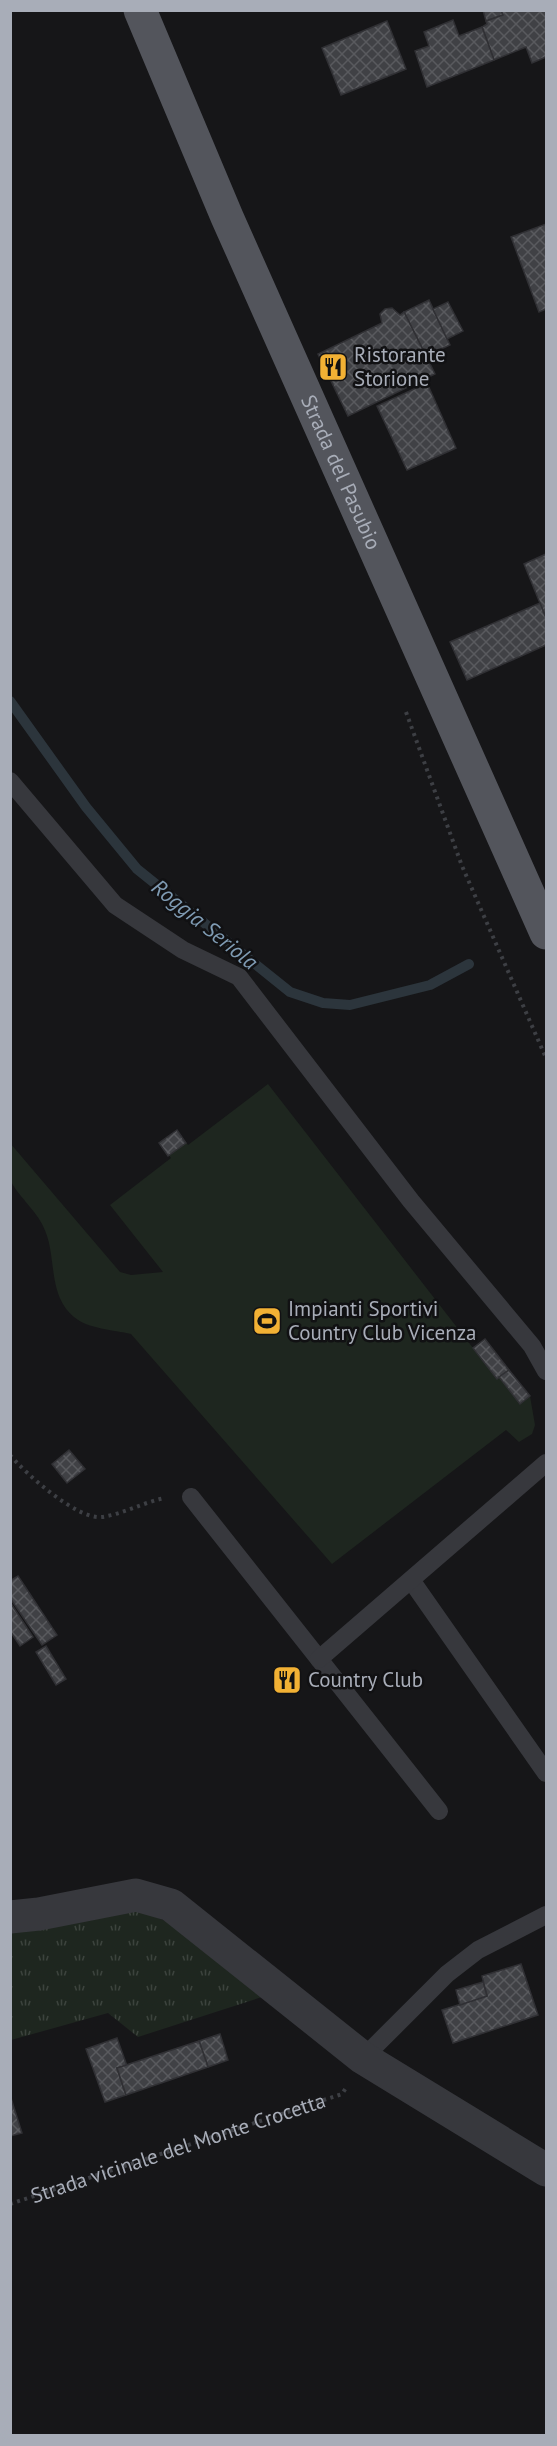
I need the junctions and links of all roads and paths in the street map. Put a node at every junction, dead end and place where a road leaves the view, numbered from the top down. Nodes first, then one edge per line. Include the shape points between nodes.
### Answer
1 (140, 10) edge
2 (10, 781) edge
3 (546, 933) edge
4 (546, 1371) edge
5 (11, 1455) edge
6 (546, 1463) edge
7 (191, 1497) joint
8 (411, 1580) junction
9 (319, 1659) junction
10 (546, 1773) edge
11 (439, 1811) dead end
12 (546, 1915) edge
13 (10, 1917) edge
14 (363, 2058) junction
15 (546, 2170) edge
16 (10, 2204) edge

1 - 3 main road, Strada del Pasubio via 227,218
2 - 4 lane via 115,905 183,950 239,977 411,1201 532,1346
5 - 7 path via 23,1470 67,1505 100,1517 163,1498
6 - 8 lane
7 - 9 lane
8 - 9 lane
8 - 10 lane
9 - 11 lane
12 - 14 lane via 478,1950 447,1974
13 - 14 street via 136,1895 171,1905
14 - 15 street
14 - 16 path, Strada vicinale del Monte Crocetta via 342,2094

